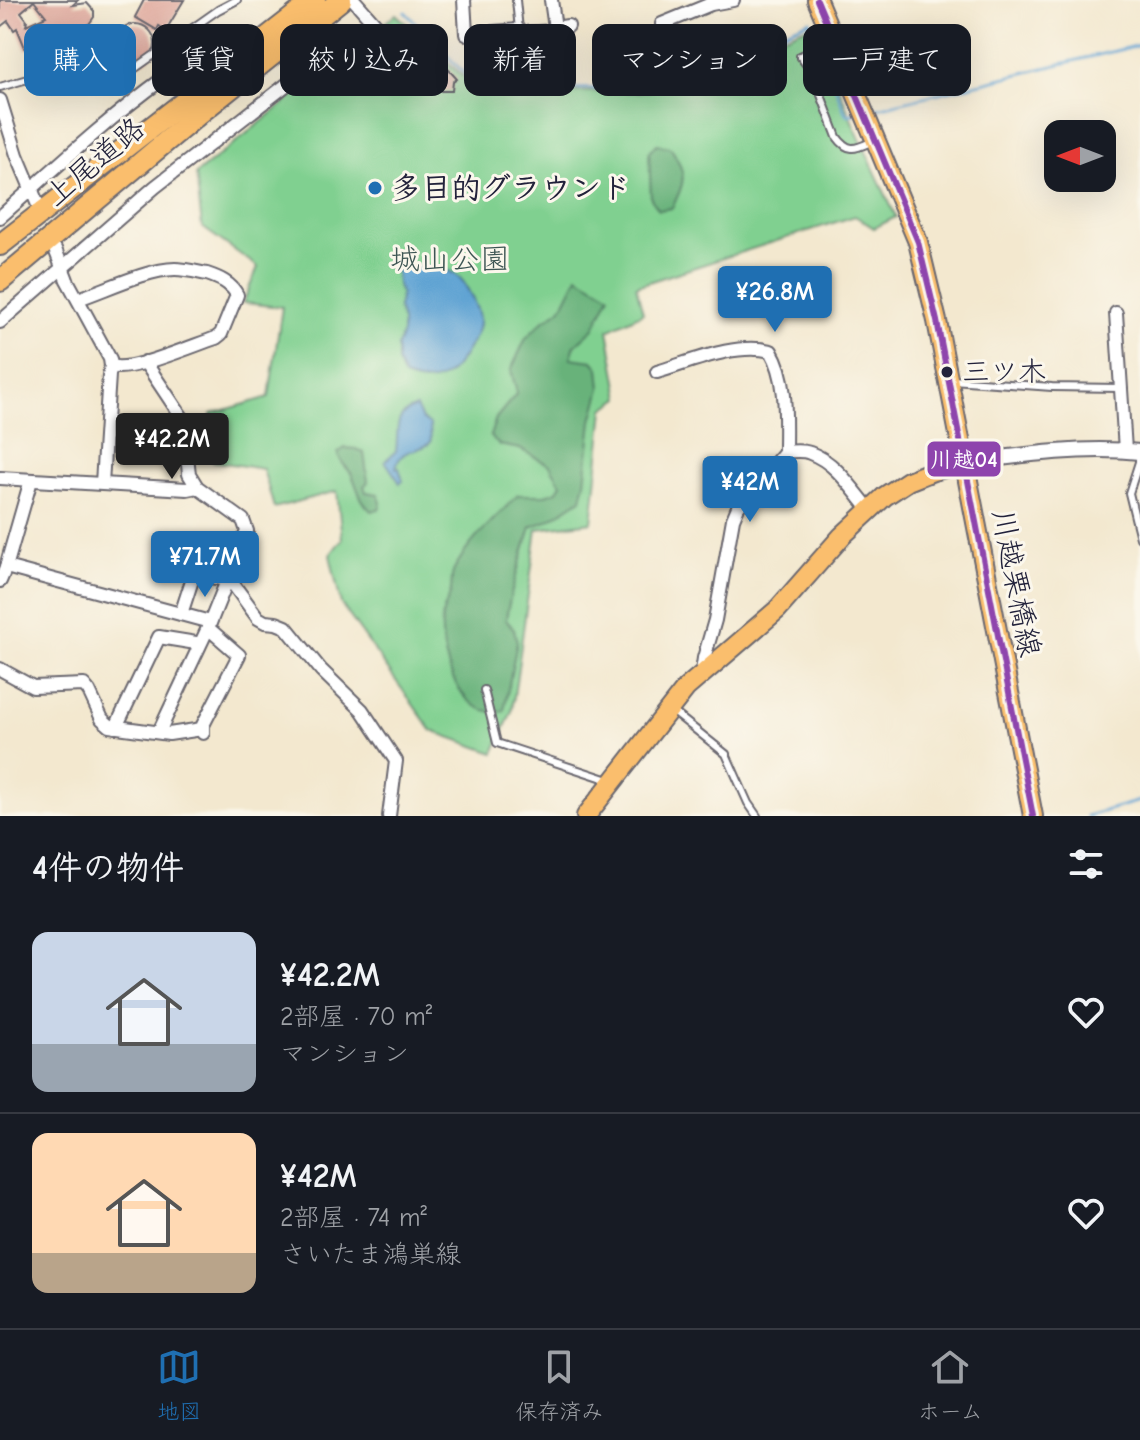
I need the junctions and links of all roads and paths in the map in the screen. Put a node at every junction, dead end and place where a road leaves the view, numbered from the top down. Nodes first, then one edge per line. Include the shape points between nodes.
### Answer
1 (221, 0) edge
2 (237, 0) edge
3 (315, 0) edge
4 (341, 0) edge
5 (354, 0) edge
6 (464, 0) edge
7 (516, 0) edge
8 (551, 0) edge
9 (733, 0) edge
10 (817, 0) edge
11 (710, 2) edge
12 (218, 10) junction
13 (311, 24) edge
14 (375, 24) edge
15 (465, 24) edge
16 (518, 24) edge
17 (561, 24) edge
18 (662, 24) edge
19 (826, 24) edge
20 (264, 39) edge
21 (280, 49) edge
22 (0, 87) edge
23 (152, 88) edge
24 (280, 90) edge
25 (190, 96) edge
26 (821, 96) edge
27 (857, 96) edge
28 (0, 100) edge
29 (876, 140) junction
30 (31, 190) junction
31 (38, 205) dead end
32 (0, 217) edge
33 (0, 245) edge
34 (55, 249) dead end
35 (63, 268) junction
36 (0, 281) edge
37 (78, 299) junction
38 (1116, 313) dead end
39 (0, 322) edge
40 (145, 362) junction
41 (111, 366) junction
42 (657, 372) dead end
43 (948, 380) junction
44 (1121, 388) junction
45 (1135, 451) edge
46 (785, 452) junction
47 (964, 463) junction
48 (0, 478) edge
49 (31, 480) junction
50 (102, 483) junction
51 (197, 487) junction
52 (870, 510) junction
53 (1140, 538) edge
54 (6, 567) junction
55 (226, 580) junction
56 (0, 581) edge
57 (181, 614) junction
58 (209, 625) junction
59 (199, 646) junction
60 (0, 669) edge
61 (702, 672) junction
62 (484, 690) dead end
63 (668, 708) junction
64 (116, 727) junction
65 (159, 732) junction
66 (612, 781) junction
67 (389, 816) edge
68 (586, 816) edge
69 (757, 816) edge
70 (1033, 816) edge

1 - 12 lane
2 - 12 lane
3 - 20 highway, 上尾道路
4 - 13 highway, 上尾道路
5 - 14 street
6 - 15 street
7 - 16 lane
8 - 17 street
9 - 11 street
10 - 19 main road, 川越栗橋線
11 - 18 street
12 - 22 lane via 103,91 91,90 76,72 65,68
21 - 36 highway, 上尾道路
23 - 30 street
24 - 35 street via 155,187
25 - 33 highway, 上尾道路
26 - 29 lane via 843,145 856,148
27 - 29 main road, 川越栗橋線
28 - 30 street
29 - 43 main road, 川越栗橋線 via 918,242
30 - 31 street
30 - 32 street
34 - 35 street
35 - 37 street
35 - 39 street
37 - 40 street via 170,269 218,278 234,288 237,295 221,334
37 - 41 street
38 - 44 street
40 - 41 street
40 - 51 street via 183,419 189,474
41 - 50 street
42 - 46 street via 716,353 771,351 782,387
43 - 44 lane
43 - 47 main road, 川越栗橋線
44 - 45 street
45 - 47 street
45 - 53 lane via 1139,462 1129,493
46 - 52 street via 810,453 823,461
46 - 61 street via 733,519
47 - 52 main road via 908,481
47 - 70 main road, 川越栗橋線
48 - 49 street
49 - 50 street
49 - 54 street
50 - 51 street
51 - 55 street via 243,520 247,531
52 - 61 main road via 777,610
54 - 56 street
54 - 57 street
55 - 57 street via 194,574
55 - 58 street
55 - 67 street via 258,618 286,627 362,710 396,761
57 - 58 street
58 - 59 street
58 - 65 street via 239,655 203,731
59 - 64 street via 159,637
59 - 65 street
60 - 64 street via 33,687 84,685 102,719
61 - 63 main road
62 - 66 lane via 497,743
63 - 66 main road
63 - 69 lane via 726,754
64 - 65 street
66 - 68 main road

